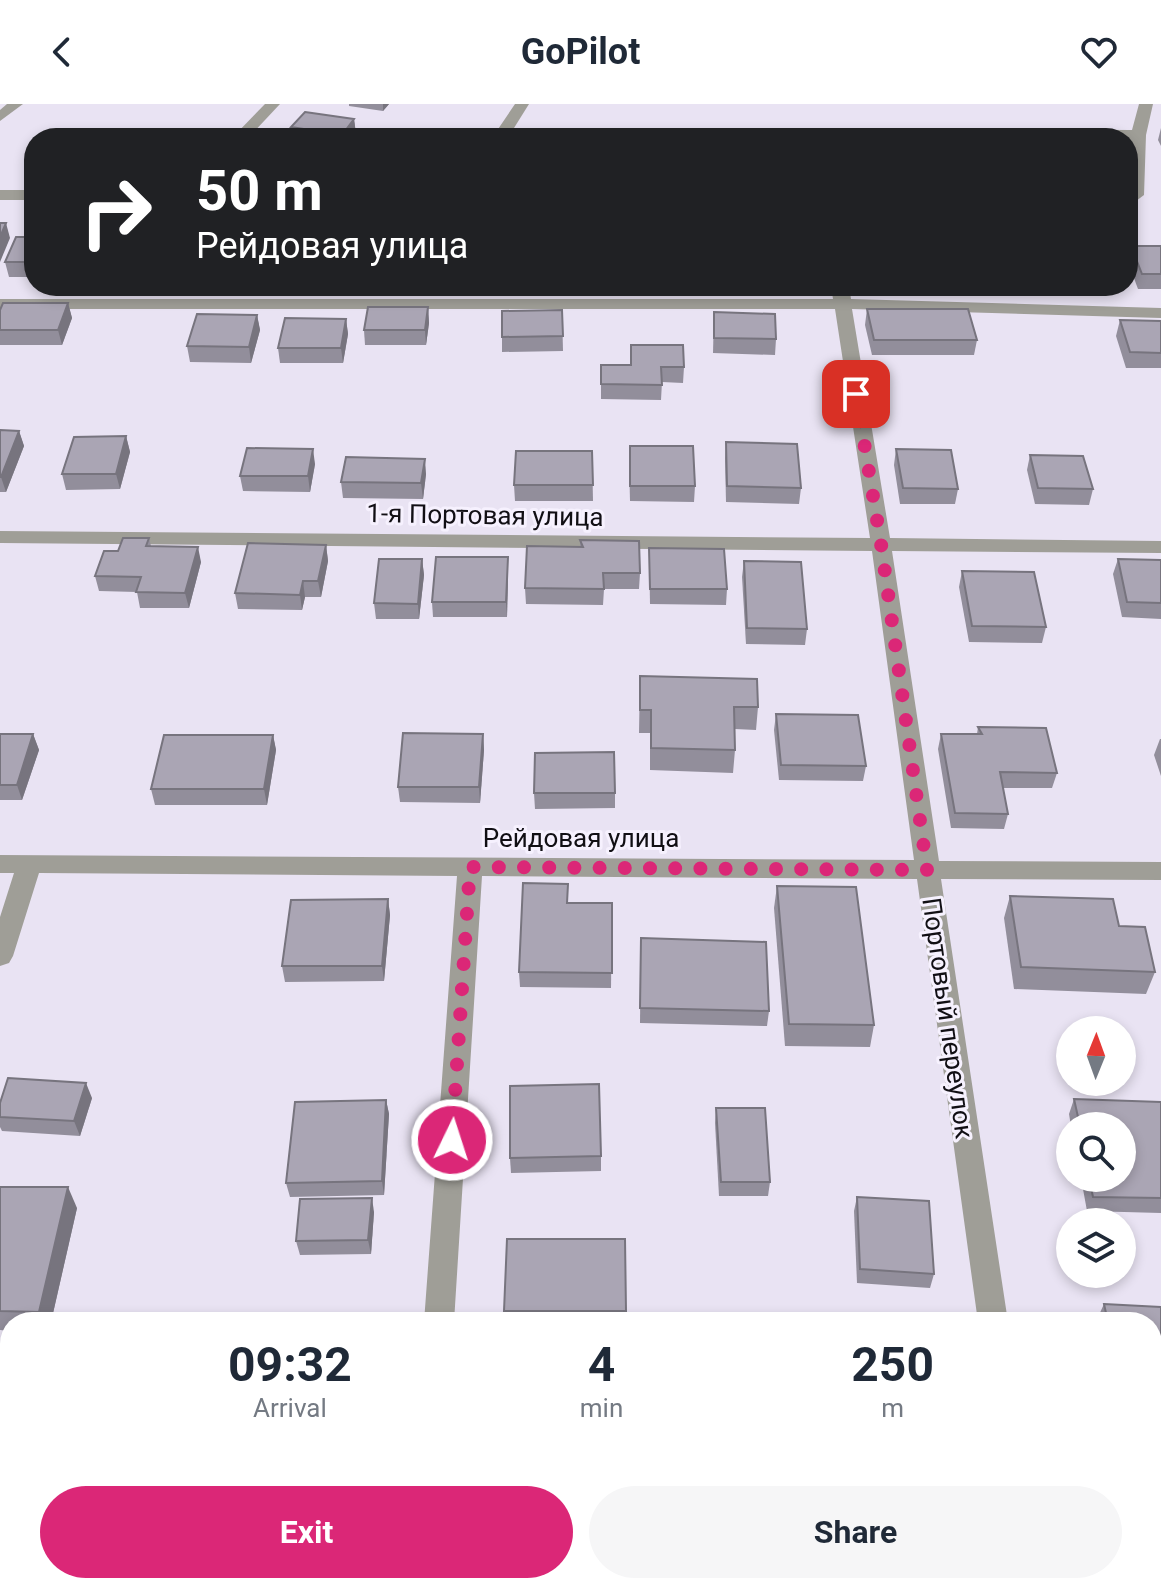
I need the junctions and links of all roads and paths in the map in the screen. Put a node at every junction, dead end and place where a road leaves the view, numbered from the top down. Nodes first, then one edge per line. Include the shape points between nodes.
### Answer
1 (16, 104) edge
2 (273, 104) edge
3 (522, 104) edge
4 (1146, 104) edge
5 (0, 117) edge
6 (250, 128) edge
7 (507, 128) edge
8 (1138, 135) edge
9 (0, 195) edge
10 (24, 195) edge
11 (747, 296) edge
12 (840, 296) edge
13 (858, 296) edge
14 (0, 304) edge
15 (1161, 313) edge
16 (0, 537) edge
17 (881, 544) junction
18 (1161, 547) edge
19 (0, 864) edge
20 (29, 865) junction
21 (470, 867) junction
22 (927, 870) junction
23 (1161, 871) edge
24 (0, 956) edge
25 (440, 1312) edge
26 (992, 1312) edge

1 - 5 street
2 - 6 street
3 - 7 street
4 - 8 street
9 - 10 street
11 - 14 street
12 - 17 street, Портовый переулок
13 - 15 street
16 - 17 street, 1-я Портовая улица
17 - 18 street, 1-я Портовая улица
17 - 22 street, Портовый переулок
19 - 20 street, Рейдовая улица
20 - 21 street, Рейдовая улица
20 - 24 street
21 - 22 street, Рейдовая улица
21 - 25 street
22 - 23 street, Рейдовая улица
22 - 26 street, Портовый переулок

